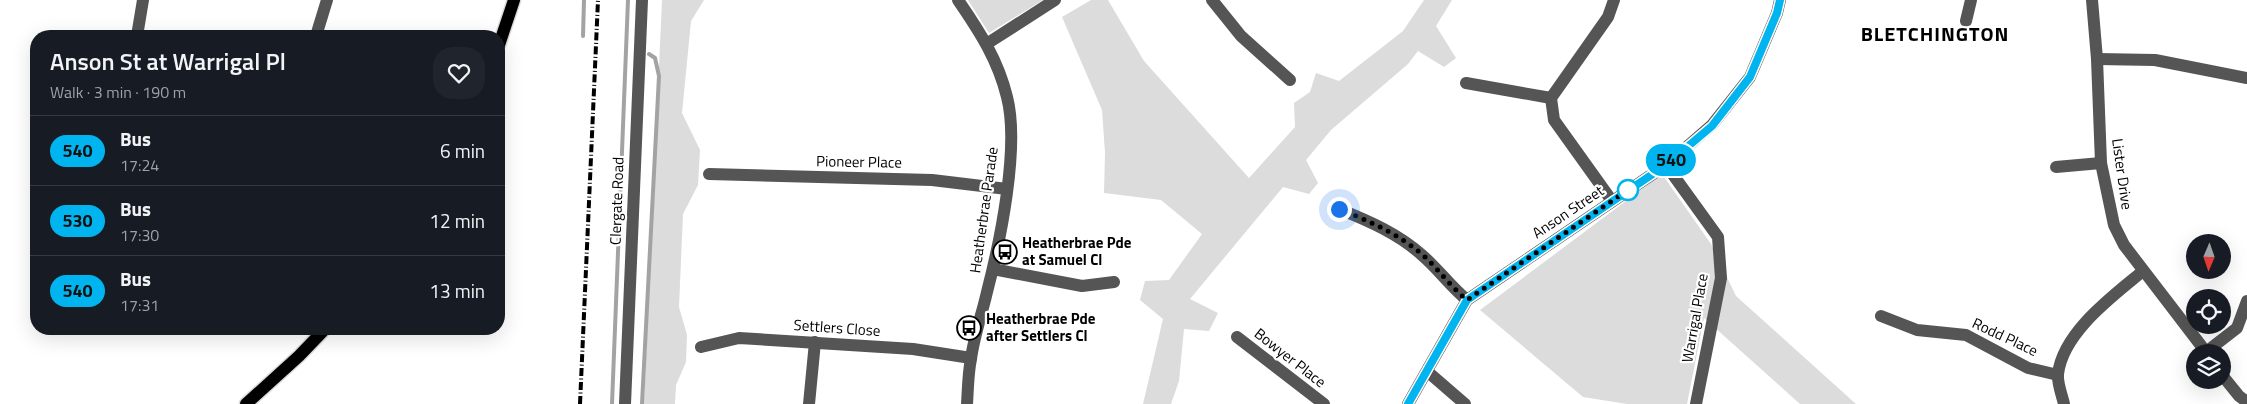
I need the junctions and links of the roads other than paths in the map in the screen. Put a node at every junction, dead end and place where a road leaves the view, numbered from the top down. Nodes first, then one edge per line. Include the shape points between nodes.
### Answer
1 (143, 0) edge
2 (327, 0) edge
3 (514, 0) edge
4 (642, 0) edge
5 (958, 0) edge
6 (1055, 0) edge
7 (1212, 0) edge
8 (1614, 0) edge
9 (1780, 0) edge
10 (1971, 0) edge
11 (2092, 0) edge
12 (1966, 21) dead end
13 (138, 30) edge
14 (318, 30) edge
15 (504, 30) edge
16 (988, 43) junction
17 (2097, 59) junction
18 (2247, 78) edge
19 (1290, 80) dead end
20 (1466, 83) dead end
21 (1551, 98) junction
22 (2101, 163) junction
23 (1666, 165) junction
24 (2056, 167) dead end
25 (710, 174) dead end
26 (1006, 188) junction
27 (1612, 201) junction
28 (1339, 209) dead end
29 (993, 269) junction
30 (2143, 271) junction
31 (1114, 282) dead end
32 (1467, 300) junction
33 (2247, 302) edge
34 (1881, 316) dead end
35 (319, 335) edge
36 (1237, 337) dead end
37 (815, 342) junction
38 (2200, 344) edge
39 (2216, 344) edge
40 (702, 347) dead end
41 (971, 358) junction
42 (1428, 372) junction
43 (2058, 375) junction
44 (2231, 386) edge
45 (2247, 402) edge
46 (246, 404) edge
47 (625, 404) edge
48 (809, 404) edge
49 (967, 404) edge
50 (1324, 404) edge
51 (1408, 404) edge
52 (1465, 404) edge
53 (1696, 404) edge
54 (2064, 404) edge

1 - 13 street
2 - 14 street
3 - 15 main road
4 - 47 street, Clergate Road
5 - 16 street, Heatherbrae Parade
6 - 16 street
7 - 19 street via 1241,36
8 - 21 street via 1608,17
9 - 23 street, Anson Street via 1750,77 1712,126
10 - 12 street
11 - 17 street, Lister Drive
16 - 26 street, Heatherbrae Parade via 1007,98 1010,160
17 - 18 street via 2155,60
17 - 22 street, Lister Drive
20 - 21 street
21 - 27 street via 1554,120
22 - 24 street
22 - 30 street, Lister Drive via 2114,225
23 - 27 street, Anson Street
23 - 53 street, Warrigal Place via 1718,237 1721,278
25 - 26 street, Pioneer Place via 932,180
26 - 29 street, Heatherbrae Parade
27 - 32 street, Anson Street
28 - 32 street via 1373,222 1397,236 1423,256
29 - 31 street via 1082,286
29 - 41 street, Heatherbrae Parade
30 - 38 street, Lister Drive
30 - 43 street via 2095,310 2064,352
32 - 42 street, Anson Street
33 - 39 street via 2237,328
34 - 43 street, Rodd Place via 1917,330 1966,335 2028,368
35 - 46 main road
36 - 50 street, Bowyer Place
37 - 40 street, Settlers Close via 739,338
37 - 41 street, Settlers Close via 913,349
37 - 48 street
41 - 49 street, Heatherbrae Parade
42 - 51 street, Anson Street
42 - 52 street
43 - 54 street
44 - 45 street

